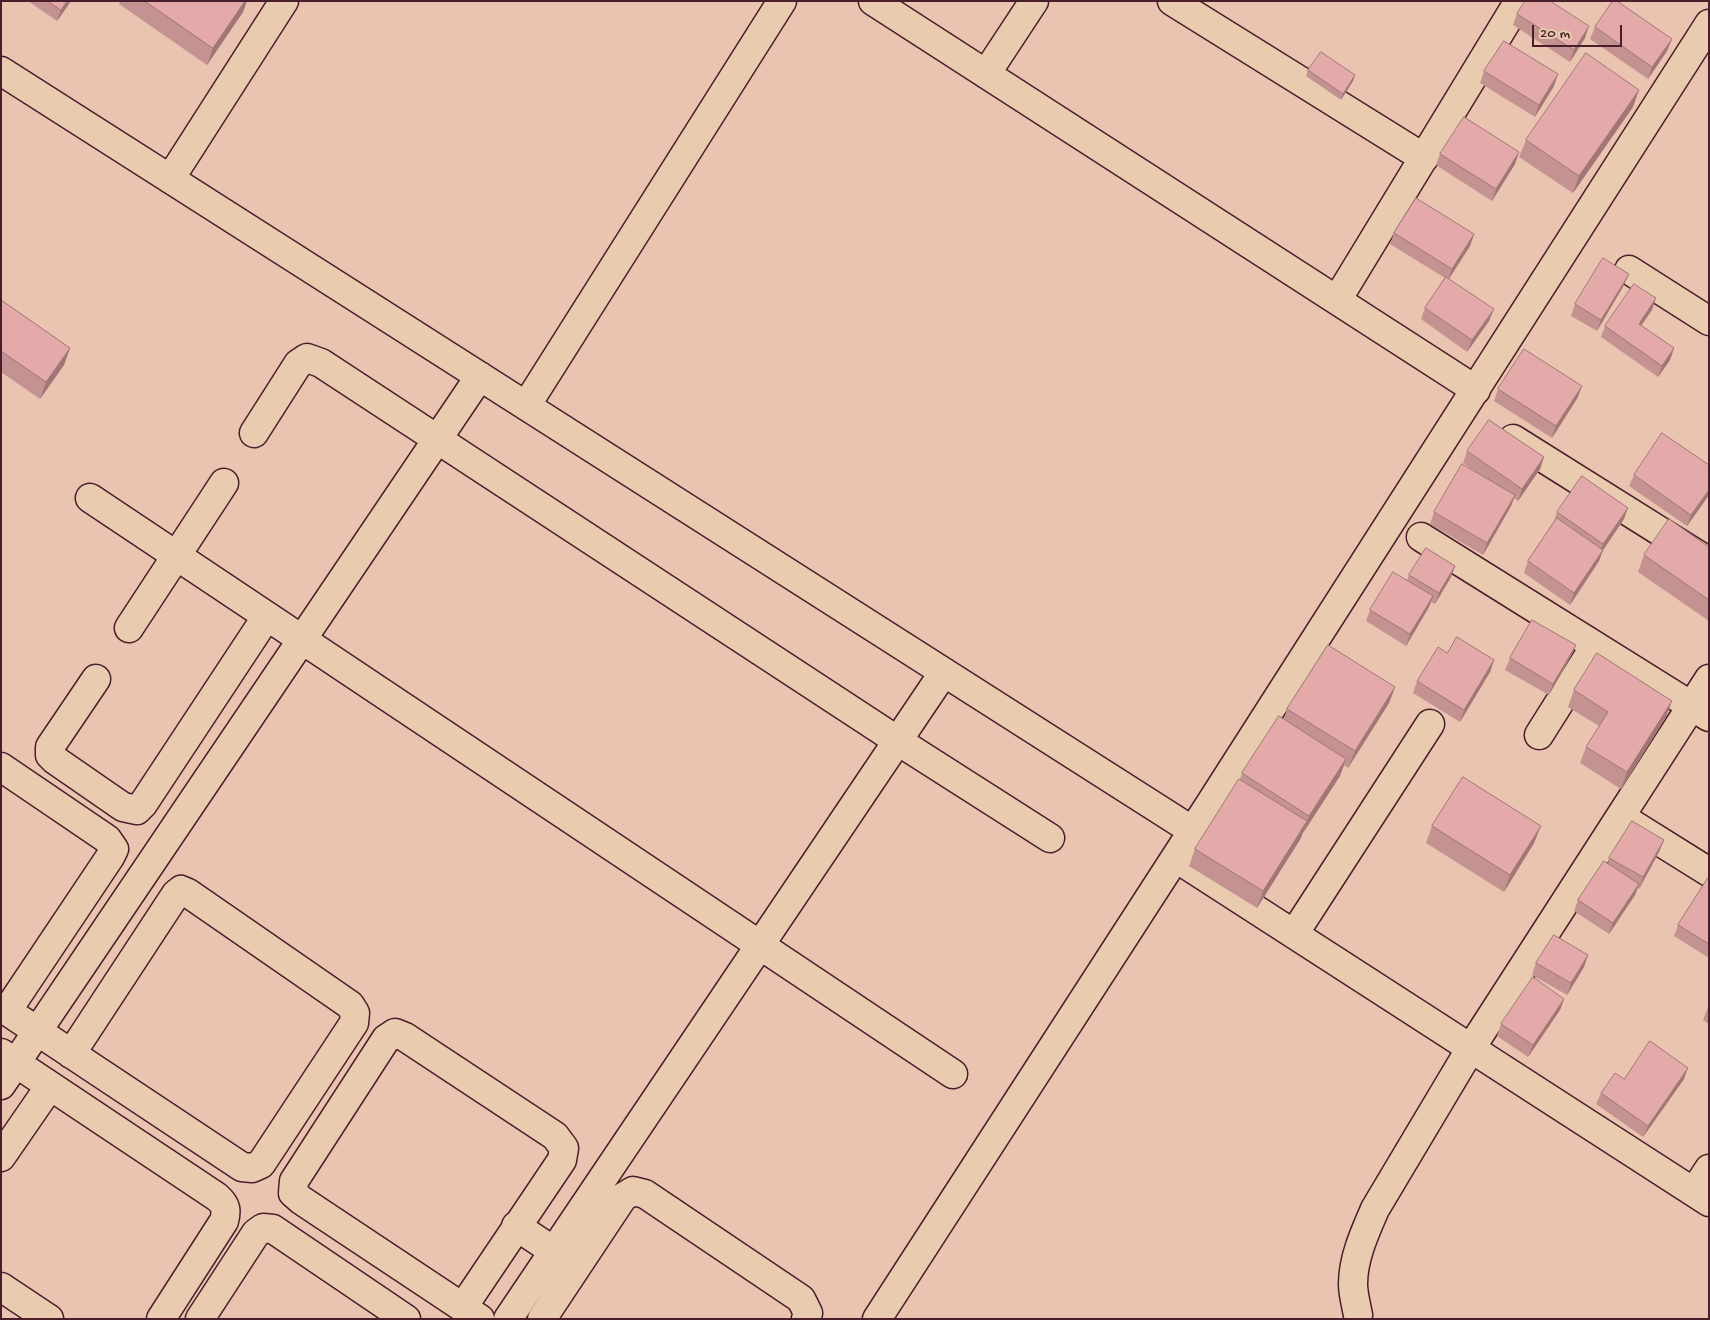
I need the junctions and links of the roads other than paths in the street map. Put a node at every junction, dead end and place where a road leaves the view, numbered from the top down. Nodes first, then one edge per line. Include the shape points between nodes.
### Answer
1 (284, 1) edge
2 (782, 1) edge
3 (873, 1) edge
4 (1034, 1) edge
5 (1172, 1) edge
6 (1519, 1) edge
7 (1709, 24) edge
8 (1, 71) edge
9 (986, 74) junction
10 (1424, 158) junction
11 (170, 179) junction
12 (1629, 270) dead end
13 (1336, 300) junction
14 (1709, 321) edge
15 (480, 376) junction
16 (1476, 390) junction
17 (526, 406) junction
18 (1496, 428) edge
19 (254, 433) dead end
20 (437, 440) junction
21 (224, 482) dead end
22 (90, 498) dead end
23 (1421, 537) dead end
24 (176, 555) junction
25 (1709, 562) edge
26 (267, 616) junction
27 (129, 628) dead end
28 (302, 639) junction
29 (1595, 646) junction
30 (944, 672) junction
31 (96, 679) dead end
32 (1709, 680) edge
33 (1700, 712) edge
34 (1430, 724) dead end
35 (1539, 734) dead end
36 (898, 741) junction
37 (1, 767) edge
38 (1620, 816) junction
39 (1193, 831) junction
40 (1050, 838) dead end
41 (1176, 858) junction
42 (1709, 872) edge
43 (63, 927) junction
44 (1294, 934) junction
45 (760, 945) junction
46 (94, 947) junction
47 (126, 969) junction
48 (4, 1009) edge
49 (37, 1032) junction
50 (1471, 1048) junction
51 (71, 1054) junction
52 (9, 1058) edge
53 (953, 1074) dead end
54 (1, 1085) edge
55 (50, 1086) junction
56 (1, 1157) edge
57 (1709, 1170) edge
58 (1701, 1197) edge
59 (516, 1226) junction
60 (554, 1252) junction
61 (577, 1267) junction
62 (1, 1287) edge
63 (471, 1313) edge
64 (1358, 1315) dead end
65 (49, 1319) edge
66 (161, 1319) edge
67 (200, 1319) edge
68 (406, 1319) edge
69 (508, 1319) edge
70 (542, 1319) edge
71 (806, 1319) edge
72 (877, 1319) edge

1 - 11 street
2 - 17 street
3 - 9 street
4 - 9 street
5 - 10 street
6 - 10 street
7 - 16 street
8 - 11 street
9 - 13 street
10 - 13 street
11 - 15 street
12 - 14 street
13 - 16 street
15 - 17 street
15 - 20 street
16 - 39 street
17 - 30 street
18 - 25 street
19 - 20 street via 298,364 307,358 321,363
20 - 28 street
20 - 36 street
21 - 24 street
22 - 24 street
23 - 29 street
24 - 26 street
24 - 27 street
26 - 28 street
26 - 31 street via 137,810 123,807 50,755 50,747
28 - 45 street
28 - 46 street
29 - 33 street
29 - 35 street
30 - 36 street
30 - 39 street
32 - 33 street
33 - 38 street
34 - 44 street
36 - 40 street
36 - 45 street
37 - 43 street via 107,839 114,849
38 - 42 street
38 - 50 street
39 - 41 street
41 - 44 street
41 - 72 street
43 - 46 street
43 - 48 street
44 - 50 street
45 - 53 street
45 - 60 street
46 - 47 street
46 - 49 street
47 - 51 street
47 - 51 street via 176,894 182,890 350,1005 355,1013 354,1023 261,1164 252,1168 242,1167
48 - 49 street
49 - 51 street
49 - 52 street
50 - 58 street
50 - 64 street via 1375,1208 1354,1268 1352,1285
52 - 54 street
52 - 55 street
55 - 56 street
55 - 66 street via 224,1203 227,1211 224,1221
57 - 58 street
59 - 60 street
59 - 63 street
59 - 63 street via 562,1160 564,1148 554,1136 395,1033 386,1039 294,1181 293,1193
60 - 61 street
60 - 69 street
61 - 70 street
61 - 71 street via 623,1198 633,1191 645,1194 802,1299 808,1313
62 - 65 street
67 - 68 street via 256,1233 263,1228 273,1229

